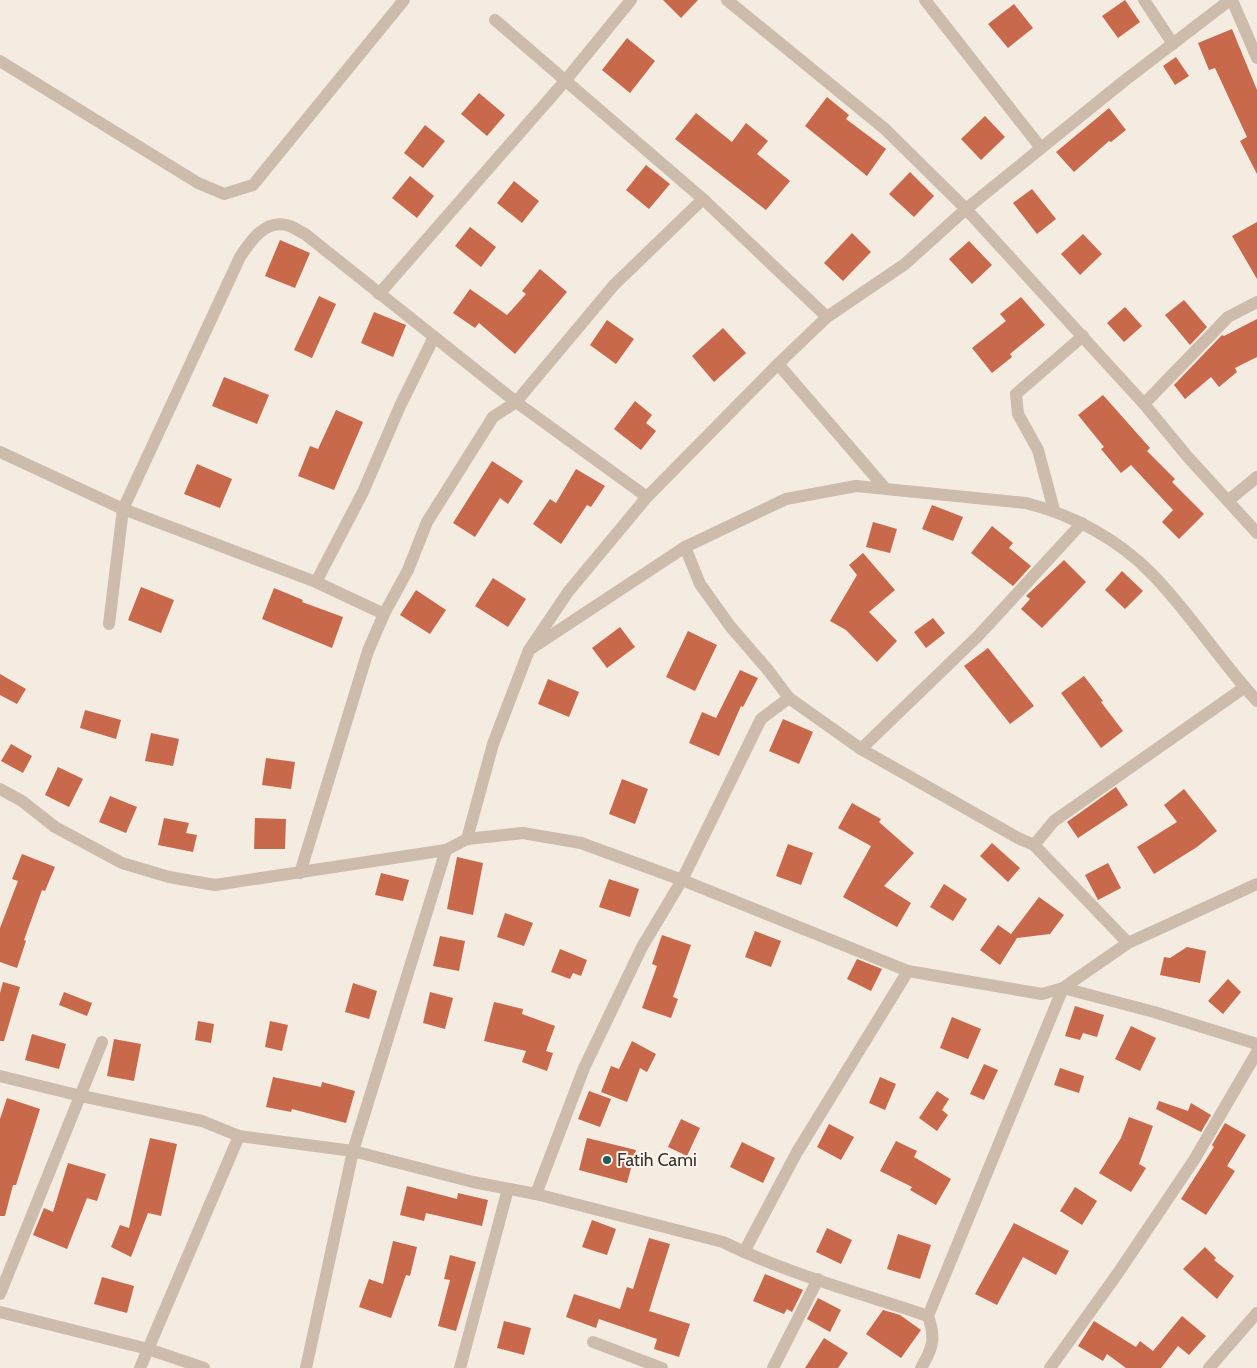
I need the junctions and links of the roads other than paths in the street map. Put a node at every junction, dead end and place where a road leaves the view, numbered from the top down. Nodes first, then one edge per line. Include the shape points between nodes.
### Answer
1 (404, 0) edge
2 (631, 0) edge
3 (727, 0) edge
4 (925, 0) edge
5 (1144, 0) edge
6 (1231, 0) edge
7 (495, 20) dead end
8 (1173, 44) junction
9 (1257, 58) edge
10 (0, 61) edge
11 (564, 81) junction
12 (1041, 148) junction
13 (703, 199) junction
14 (966, 209) junction
15 (379, 294) junction
16 (1257, 302) edge
17 (827, 317) junction
18 (1083, 336) junction
19 (434, 337) junction
20 (778, 364) junction
21 (516, 402) junction
22 (1144, 404) junction
23 (0, 452) edge
24 (1257, 477) edge
25 (884, 487) junction
26 (647, 497) junction
27 (1229, 500) junction
28 (123, 509) junction
29 (1054, 510) junction
30 (1082, 523) junction
31 (1257, 533) edge
32 (685, 548) junction
33 (316, 582) junction
34 (384, 614) junction
35 (109, 624) dead end
36 (529, 650) junction
37 (1245, 687) junction
38 (789, 698) junction
39 (1257, 701) edge
40 (861, 749) junction
41 (0, 789) edge
42 (467, 839) junction
43 (1034, 844) junction
44 (446, 850) junction
45 (300, 873) junction
46 (682, 880) junction
47 (1257, 884) edge
48 (1128, 943) junction
49 (908, 972) junction
50 (1063, 988) junction
51 (102, 1042) dead end
52 (1257, 1044) edge
53 (1257, 1052) edge
54 (0, 1076) edge
55 (81, 1096) junction
56 (239, 1136) junction
57 (353, 1152) junction
58 (508, 1189) junction
59 (536, 1194) junction
60 (744, 1252) junction
61 (818, 1279) junction
62 (0, 1294) edge
63 (0, 1312) edge
64 (1257, 1312) edge
65 (928, 1316) junction
66 (593, 1342) dead end
67 (148, 1349) junction
68 (140, 1368) edge
69 (204, 1368) edge
70 (306, 1368) edge
71 (460, 1368) edge
72 (662, 1368) edge
73 (773, 1368) edge
74 (921, 1368) edge
75 (1050, 1368) edge
76 (1209, 1368) edge

1 - 10 street via 253,185 224,194 198,183
2 - 11 street
3 - 14 street via 885,129
4 - 12 street
5 - 8 street
6 - 8 street
6 - 9 street
7 - 11 street
8 - 12 street
11 - 13 street
11 - 15 street
12 - 14 street
13 - 17 street
13 - 21 street via 614,285
14 - 17 street via 905,264
14 - 18 street
15 - 19 street
15 - 28 street via 305,234 286,225 271,227 254,235 240,257
16 - 22 street via 1228,317
17 - 20 street
18 - 22 street
18 - 29 street via 1016,394 1018,414 1038,450
19 - 21 street
19 - 33 street via 363,492
20 - 25 street
20 - 26 street
21 - 26 street
21 - 34 street via 493,417 427,522 408,570
22 - 27 street
23 - 28 street
24 - 27 street
25 - 29 street via 1026,503
25 - 32 street via 856,486 786,499
26 - 36 street via 568,592
27 - 31 street
28 - 33 street
28 - 35 street
29 - 30 street
30 - 37 street via 1151,573
30 - 40 street via 978,636
32 - 36 street
32 - 38 street via 700,584
33 - 34 street
34 - 45 street via 368,651
36 - 42 street via 493,744
37 - 39 street
37 - 43 street via 1054,821
38 - 40 street
38 - 46 street via 761,719
40 - 43 street
41 - 45 street via 22,801 55,827 122,862 170,877 215,884
42 - 44 street
42 - 46 street via 523,833 581,843
43 - 48 street
44 - 45 street
44 - 57 street
46 - 49 street
46 - 59 street via 642,947 584,1068
47 - 48 street
48 - 50 street
49 - 50 street via 1042,994
49 - 60 street via 797,1152
50 - 52 street
50 - 65 street
51 - 55 street
53 - 75 street via 1194,1160
54 - 55 street
55 - 56 street via 202,1121
55 - 62 street
56 - 57 street
56 - 67 street
57 - 58 street
57 - 70 street
58 - 59 street
58 - 71 street
59 - 60 street via 723,1242
60 - 61 street
61 - 65 street
61 - 73 street
63 - 67 street
64 - 76 street
65 - 74 street via 934,1332 930,1352
66 - 72 street
67 - 68 street
67 - 69 street

